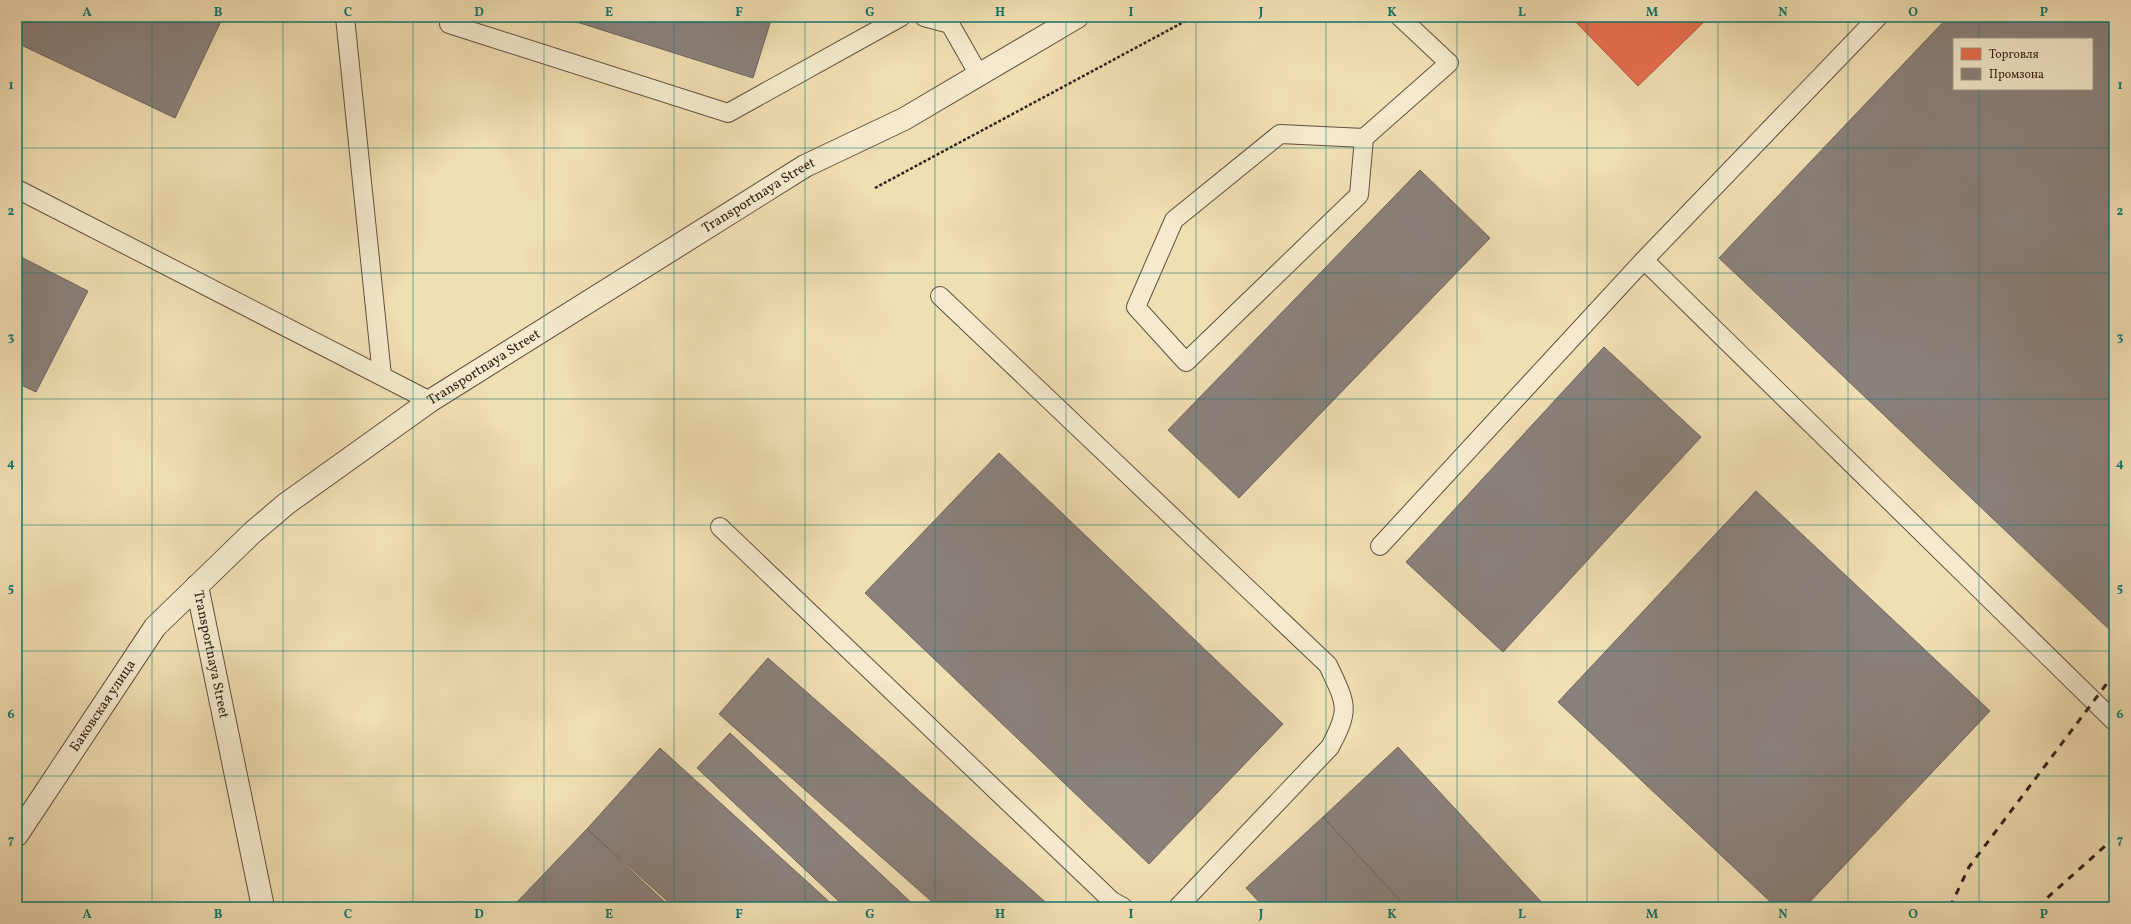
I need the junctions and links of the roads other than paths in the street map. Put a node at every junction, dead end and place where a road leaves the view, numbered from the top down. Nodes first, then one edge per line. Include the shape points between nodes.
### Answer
1 (345, 17) edge
2 (901, 17) edge
3 (924, 17) edge
4 (1077, 17) edge
5 (1400, 17) edge
6 (1878, 17) edge
7 (449, 24) dead end
8 (979, 75) junction
9 (1364, 138) junction
10 (17, 189) edge
11 (1644, 260) junction
12 (940, 296) dead end
13 (382, 376) junction
14 (430, 401) junction
15 (720, 527) dead end
16 (1380, 546) dead end
17 (197, 586) junction
18 (2114, 720) edge
19 (17, 835) edge
20 (263, 907) edge
21 (1123, 907) edge
22 (1178, 907) edge

1 - 13 lane
2 - 7 lane via 728,112
3 - 8 lane via 950,24
4 - 8 street, Transportnaya Street
5 - 9 lane via 1449,63
6 - 11 lane
8 - 14 street, Transportnaya Street via 904,119 805,166
9 - 9 lane via 1359,195 1186,362 1136,307 1174,220 1280,134
10 - 13 lane
11 - 16 lane
11 - 18 lane
12 - 22 lane via 1328,665 1344,700 1342,724 1330,747
13 - 14 lane
14 - 17 street, Transportnaya Street via 286,504
15 - 21 lane via 1112,901
17 - 19 street, Баковская улица via 155,627
17 - 20 street, Transportnaya Street

